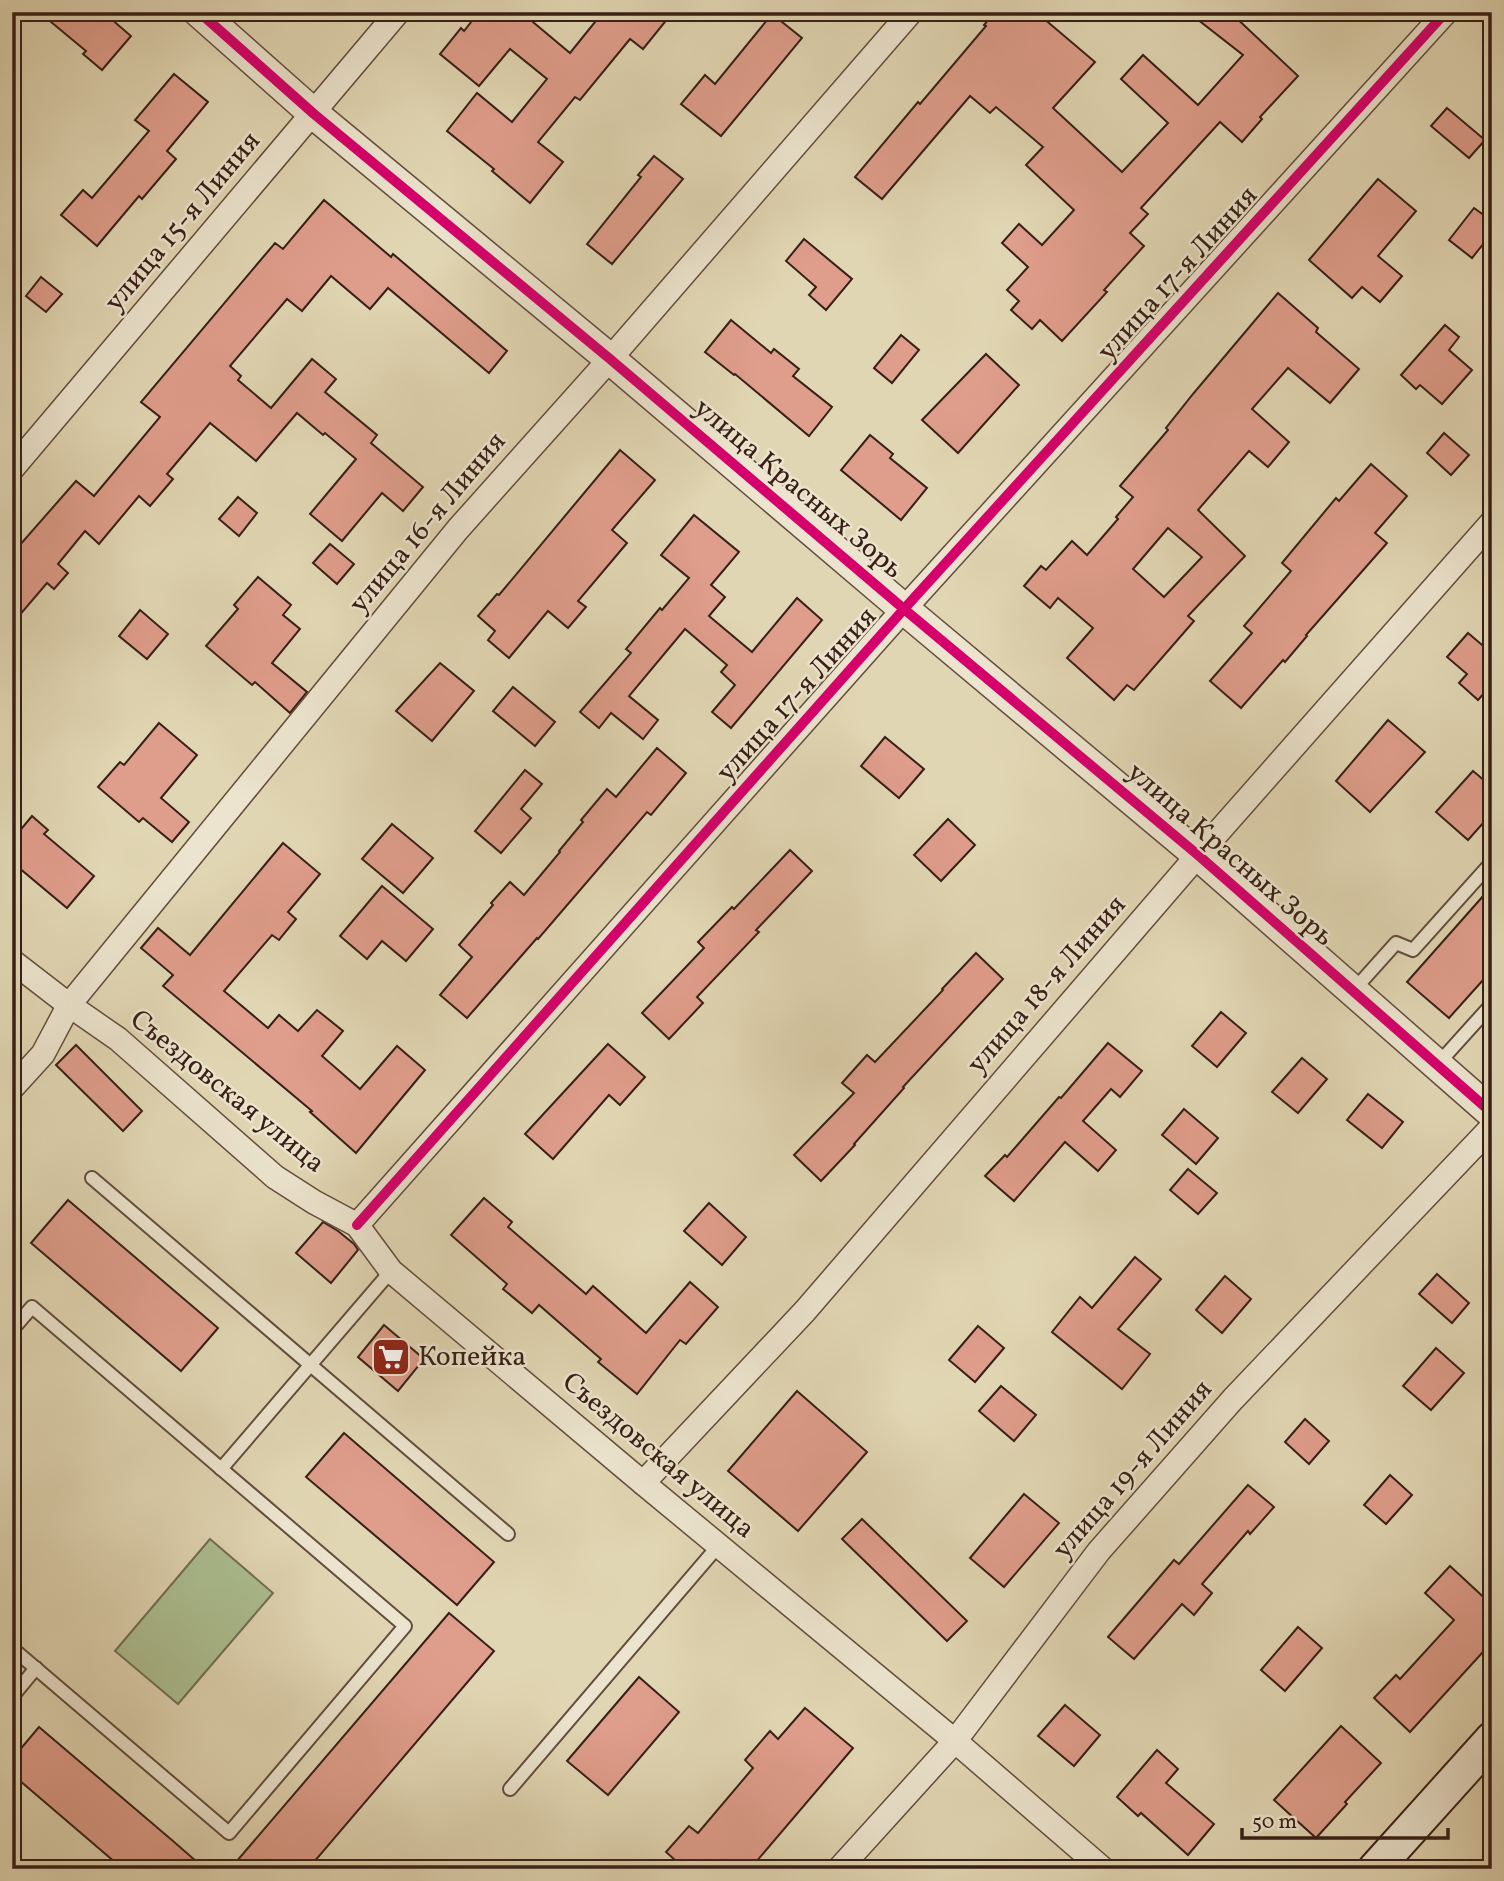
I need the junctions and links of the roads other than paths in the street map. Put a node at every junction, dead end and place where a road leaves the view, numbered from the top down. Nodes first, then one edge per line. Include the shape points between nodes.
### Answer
1 (199, 12) edge
2 (398, 12) edge
3 (911, 12) edge
4 (1446, 12) edge
5 (314, 114) junction
6 (610, 359) junction
7 (12, 469) edge
8 (1492, 522) edge
9 (904, 609) junction
10 (1198, 855) junction
11 (1492, 862) edge
12 (12, 961) edge
13 (1353, 991) junction
14 (69, 1004) junction
15 (1492, 1004) edge
16 (1437, 1065) junction
17 (12, 1088) edge
18 (1492, 1113) edge
19 (1492, 1126) edge
20 (92, 1178) dead end
21 (357, 1225) junction
22 (391, 1271) junction
23 (12, 1330) edge
24 (310, 1365) junction
25 (221, 1469) junction
26 (643, 1483) junction
27 (508, 1534) dead end
28 (719, 1545) junction
29 (12, 1648) edge
30 (36, 1668) junction
31 (12, 1697) edge
32 (1492, 1739) edge
33 (955, 1741) junction
34 (510, 1789) dead end
35 (839, 1869) edge
36 (1103, 1869) edge
37 (1375, 1869) edge

1 - 5 street, улица Красных Зорь
2 - 5 street, улица 15-я Линия
3 - 6 street, улица 16-я Линия
4 - 9 street, улица 17-я Линия
5 - 6 street, улица Красных Зорь
5 - 7 street, улица 15-я Линия
6 - 9 street, улица Красных Зорь
6 - 14 street, улица 16-я Линия via 458,529
8 - 10 street, улица 18-я Линия
9 - 10 street, улица Красных Зорь
9 - 21 street, улица 17-я Линия
10 - 13 street, улица Красных Зорь
10 - 26 street, улица 18-я Линия via 805,1311
11 - 13 lane via 1413,950 1396,943
12 - 14 street, Съездовская улица
13 - 16 street, улица Красных Зорь
14 - 17 street, улица 16-я Линия via 43,1054
14 - 21 street, Съездовская улица via 118,1039 275,1177
15 - 16 lane
16 - 18 street, улица Красных Зорь
19 - 33 street, улица 19-я Линия via 1233,1399 1099,1550
20 - 24 lane
21 - 22 street, Съездовская улица
22 - 24 lane
22 - 26 street, Съездовская улица
23 - 25 lane via 32,1307
24 - 25 lane
24 - 27 lane
25 - 30 lane via 405,1626 229,1833
26 - 28 street, Съездовская улица
28 - 33 street, Съездовская улица
28 - 34 lane
29 - 30 lane
30 - 31 lane
32 - 37 main road
33 - 35 street, улица 19-я Линия
33 - 36 street, Съездовская улица

